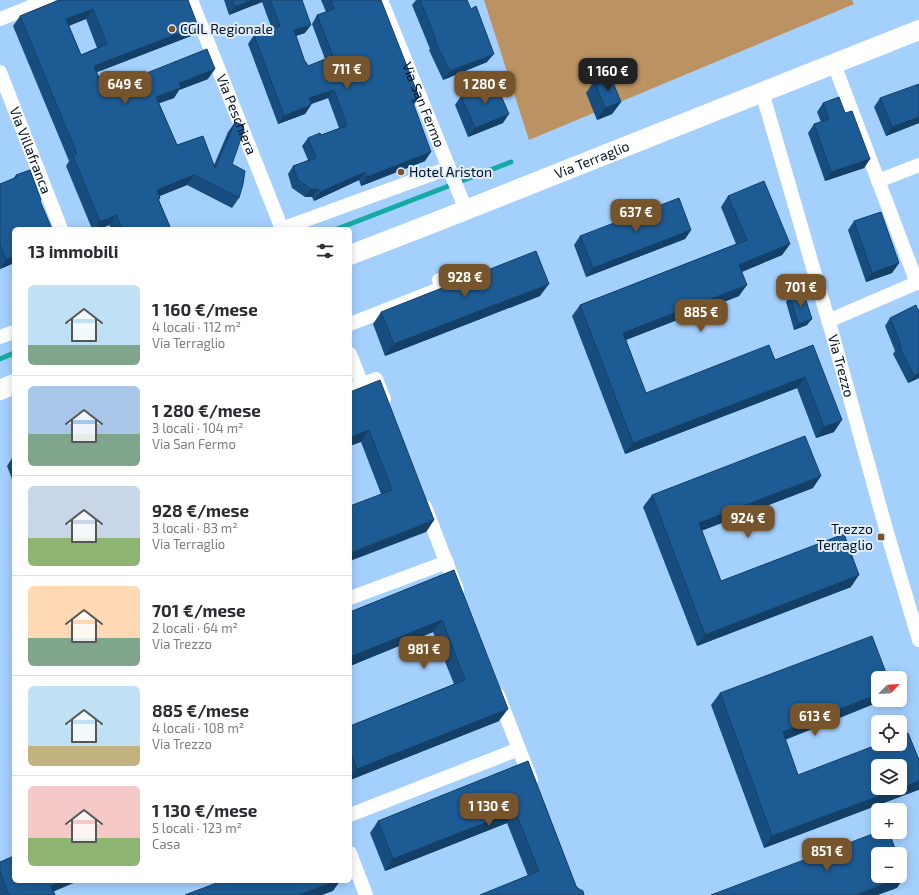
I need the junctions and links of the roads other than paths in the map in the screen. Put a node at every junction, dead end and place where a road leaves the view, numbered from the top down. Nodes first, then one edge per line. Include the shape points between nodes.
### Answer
1 (48, 0) edge
2 (191, 0) edge
3 (381, 0) edge
4 (0, 18) edge
5 (919, 30) edge
6 (834, 64) junction
7 (0, 72) edge
8 (762, 92) junction
9 (919, 165) edge
10 (451, 173) junction
11 (878, 181) junction
12 (463, 202) junction
13 (60, 227) edge
14 (280, 227) edge
15 (287, 227) edge
16 (352, 253) edge
17 (439, 280) dead end
18 (918, 282) edge
19 (828, 321) junction
20 (352, 323) edge
21 (12, 333) edge
22 (0, 337) edge
23 (352, 365) edge
24 (12, 385) edge
25 (356, 387) edge
26 (0, 390) edge
27 (387, 408) edge
28 (421, 496) edge
29 (447, 562) junction
30 (352, 597) edge
31 (463, 605) edge
32 (919, 640) edge
33 (494, 684) edge
34 (519, 749) junction
35 (536, 792) edge
36 (352, 813) edge
37 (352, 858) edge
38 (366, 895) edge

1 - 4 street
2 - 14 street, Via Peschiera
3 - 10 street, Via San Fermo
5 - 6 main road, Via Terraglio
6 - 8 main road, Via Terraglio
6 - 11 street
7 - 13 street, Via Villafranca
8 - 12 main road, Via Terraglio
8 - 19 street, Via Trezzo
9 - 11 street
10 - 12 street, Via San Fermo
10 - 15 street
11 - 18 street
12 - 16 main road, Via Terraglio
17 - 20 street via 442,288
18 - 19 street
19 - 32 street, Via Trezzo
21 - 22 street
23 - 25 street
24 - 26 main road
25 - 27 street via 376,379
28 - 29 street
29 - 30 street
29 - 31 street
33 - 34 street
34 - 35 street
34 - 36 street
37 - 38 street

